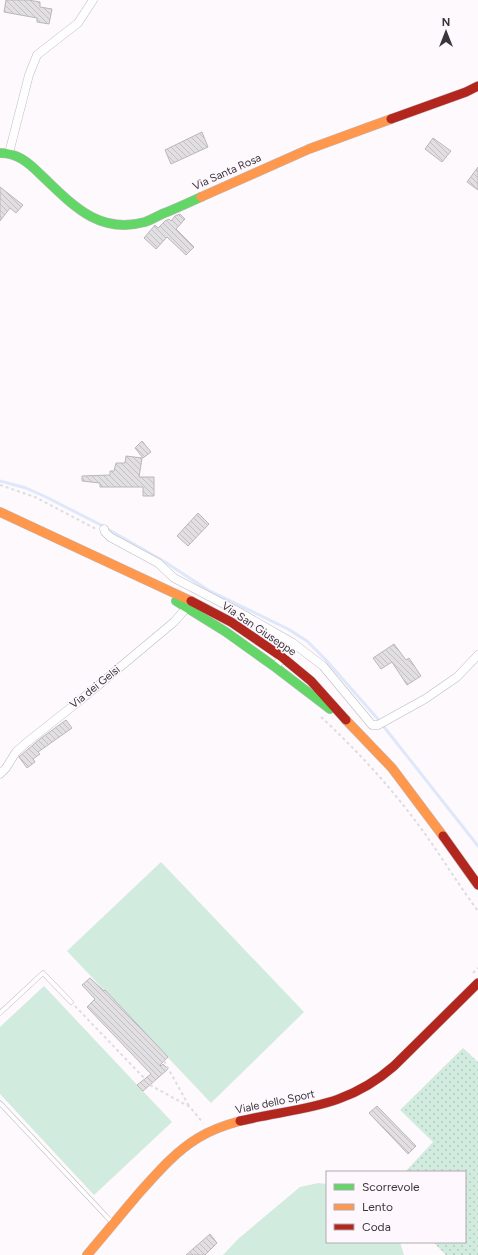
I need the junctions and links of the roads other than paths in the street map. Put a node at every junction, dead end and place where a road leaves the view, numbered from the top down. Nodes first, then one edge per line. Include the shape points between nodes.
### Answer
1 (93, 0) edge
2 (478, 86) edge
3 (4, 153) edge
4 (0, 512) edge
5 (104, 528) dead end
6 (190, 605) junction
7 (293, 643) junction
8 (478, 655) edge
9 (282, 657) junction
10 (275, 666) junction
11 (348, 722) junction
12 (0, 774) edge
13 (478, 885) edge
14 (478, 983) edge
15 (71, 1002) road end
16 (0, 1013) edge
17 (0, 1103) edge
18 (114, 1223) junction
19 (87, 1255) edge

1 - 3 street via 78,23 37,54
2 - 3 street, Via Santa Rosa via 309,148 145,222 129,225 99,222 84,214 22,158
4 - 6 street, Via San Giuseppe
5 - 7 street via 104,532 110,537 158,563 174,578
6 - 9 street, Via San Giuseppe via 231,622
6 - 10 street, Via San Giuseppe
6 - 12 street, Via dei Gelsi via 168,627 26,743
7 - 8 street via 322,666 372,725 381,723 425,699 457,676
7 - 9 street
9 - 10 street
9 - 11 street, Via San Giuseppe via 311,681
10 - 11 street, Via San Giuseppe
11 - 13 street, Via San Giuseppe via 392,768
14 - 18 street, Viale dello Sport via 409,1053 380,1078 357,1092 330,1102 237,1121 208,1132 175,1154
15 - 16 lane via 43,973
17 - 18 lane
18 - 19 street, Viale dello Sport

